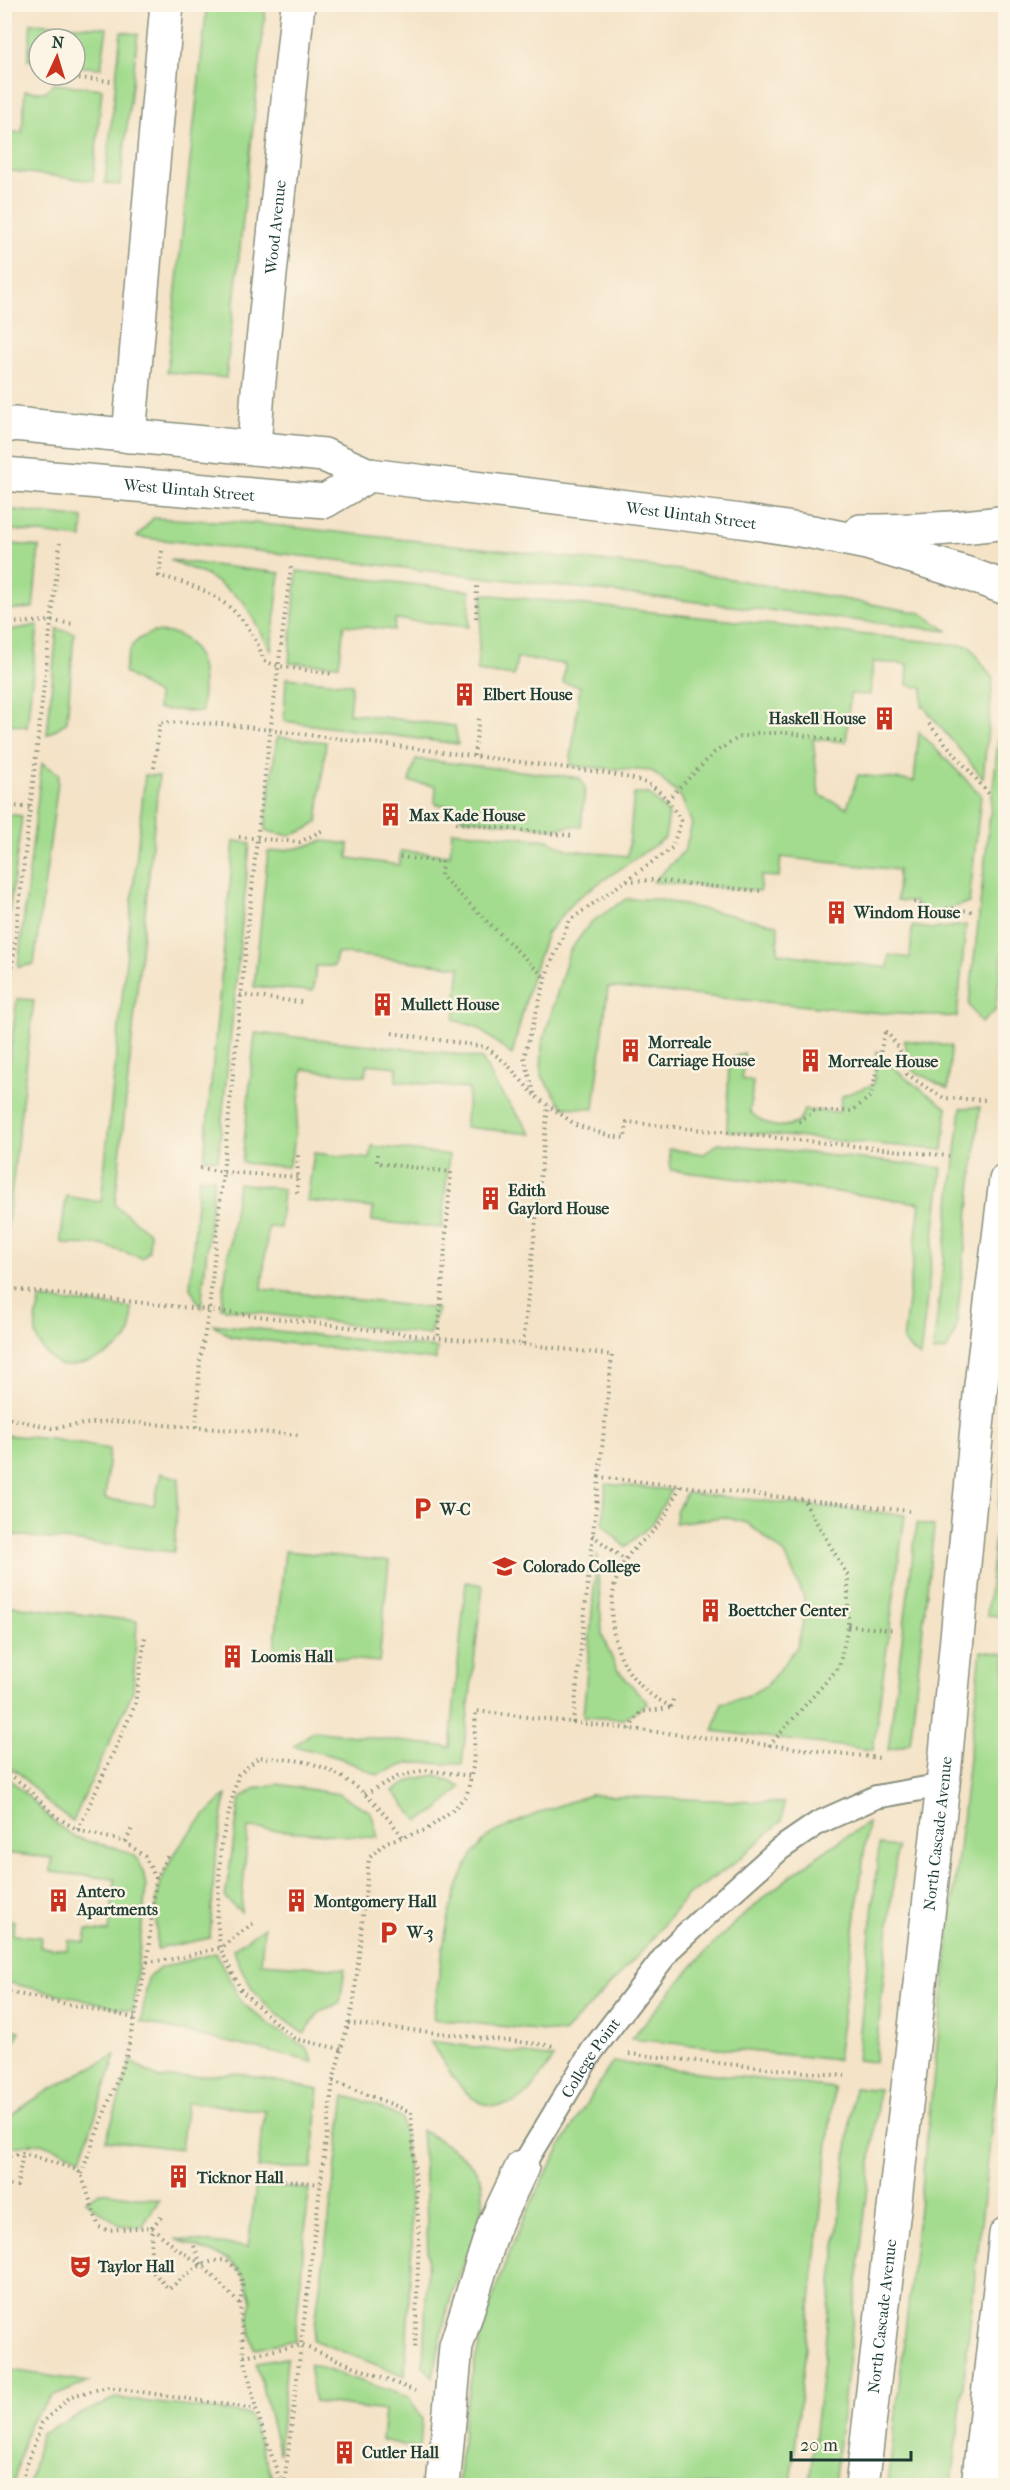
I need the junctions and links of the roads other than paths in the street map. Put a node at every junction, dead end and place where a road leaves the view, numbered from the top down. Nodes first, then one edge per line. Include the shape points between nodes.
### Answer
1 (167, 4) edge
2 (298, 4) edge
3 (4, 427) edge
4 (129, 436) junction
5 (255, 448) junction
6 (4, 474) edge
7 (369, 475) junction
8 (1005, 522) edge
9 (812, 532) junction
10 (1005, 588) edge
11 (1005, 1180) edge
12 (943, 1785) junction
13 (522, 2167) joint
14 (1005, 2234) edge
15 (443, 2486) edge
16 (862, 2486) edge
17 (978, 2486) edge

1 - 4 main road
2 - 5 main road, Wood Avenue
3 - 4 main road, West Uintah Street via 14,424
4 - 5 main road, West Uintah Street
5 - 7 main road, West Uintah Street via 324,455
6 - 7 main road, West Uintah Street via 325,501
7 - 9 main road, West Uintah Street
8 - 9 main road via 908,531
9 - 10 main road, West Uintah Street via 867,543
11 - 12 main road, North Cascade Avenue via 981,1384
12 - 13 lane, College Point via 876,1797 818,1823 780,1849 671,1948 592,2051
12 - 16 main road, North Cascade Avenue
13 - 15 main road, College Point via 494,2226 456,2346
14 - 17 main road

